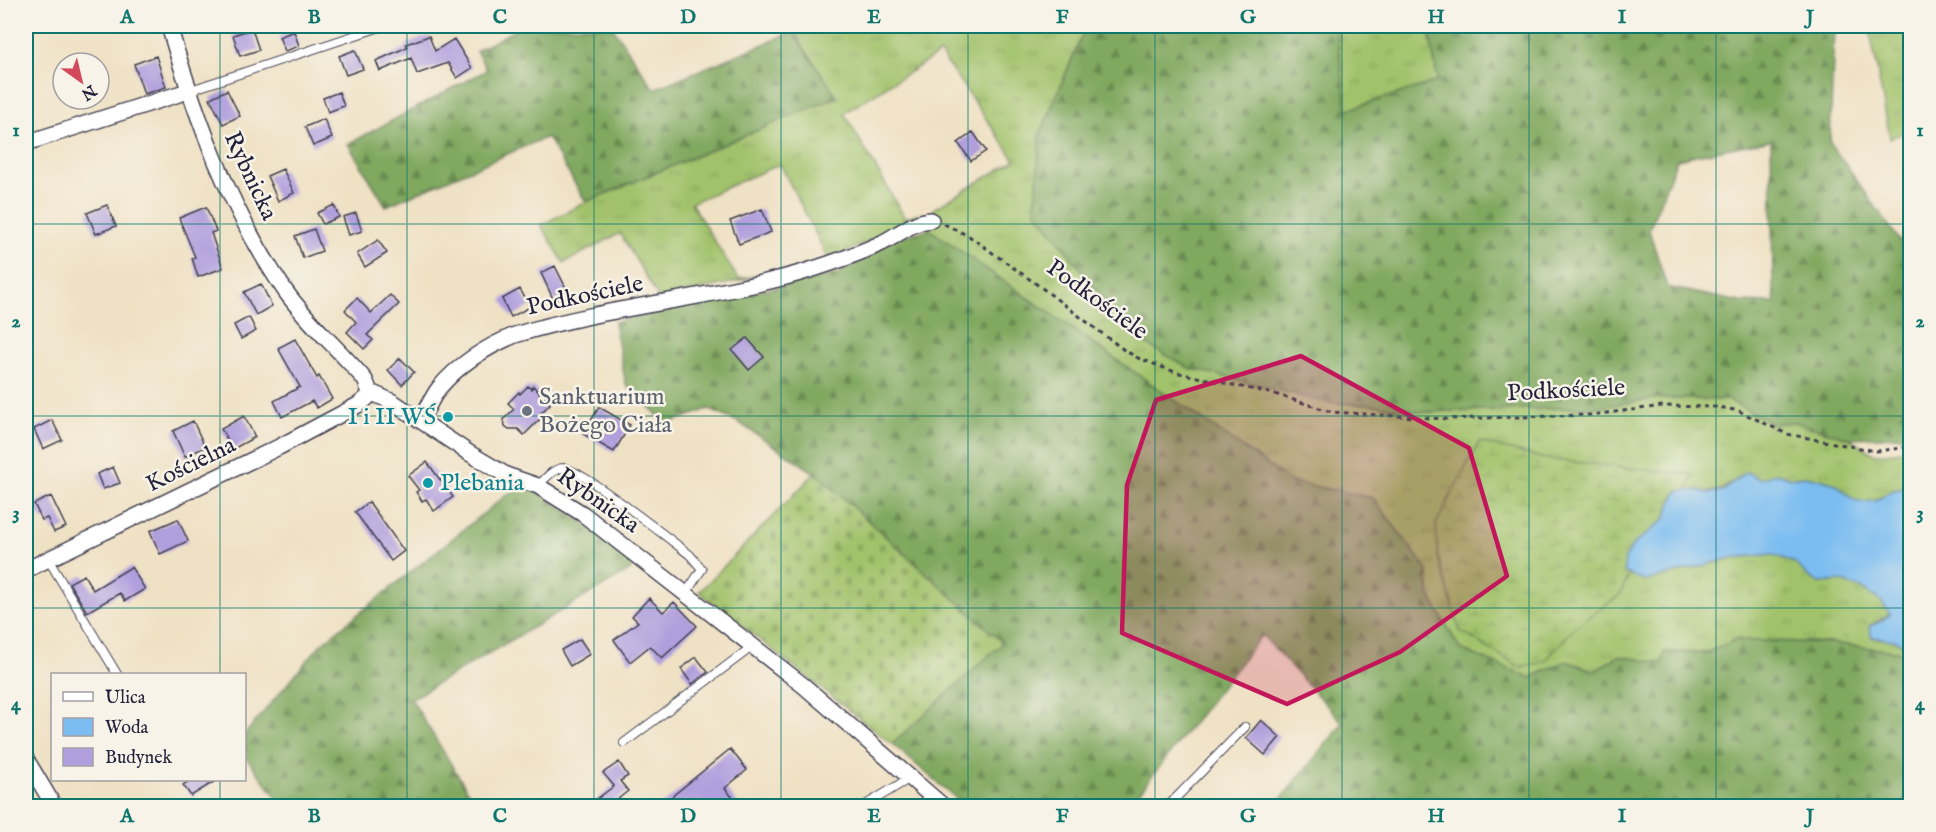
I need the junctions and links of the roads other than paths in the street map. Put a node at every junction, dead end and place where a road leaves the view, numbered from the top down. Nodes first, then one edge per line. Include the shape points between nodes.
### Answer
1 (169, 26) edge
2 (383, 26) edge
3 (188, 91) junction
4 (26, 143) edge
5 (931, 220) road end
6 (370, 392) junction
7 (420, 420) junction
8 (538, 486) junction
9 (48, 560) junction
10 (26, 570) edge
11 (686, 593) junction
12 (753, 646) junction
13 (116, 673) edge
14 (1245, 728) dead end
15 (624, 743) dead end
16 (26, 759) edge
17 (910, 778) junction
18 (54, 807) edge
19 (864, 807) edge
20 (944, 807) edge
21 (1168, 807) edge

1 - 3 street, Rybnicka
2 - 3 lane
3 - 4 street
3 - 6 street, Rybnicka via 236,203 262,252 287,293 363,377
5 - 7 street, Podkościele via 917,223 882,243 775,280 515,335 467,361 438,389
6 - 7 street, Rybnicka
6 - 9 street, Kościelna via 358,405 279,447
7 - 8 street, Rybnicka via 506,475
8 - 11 street, Rybnicka via 583,514
8 - 11 lane via 556,469 567,467 590,481 699,564 699,576
9 - 10 street, Kościelna
9 - 13 lane
11 - 12 street, Rybnicka
12 - 15 lane
12 - 17 street, Rybnicka
14 - 21 lane
16 - 18 street
17 - 19 lane
17 - 20 street, Rybnicka

